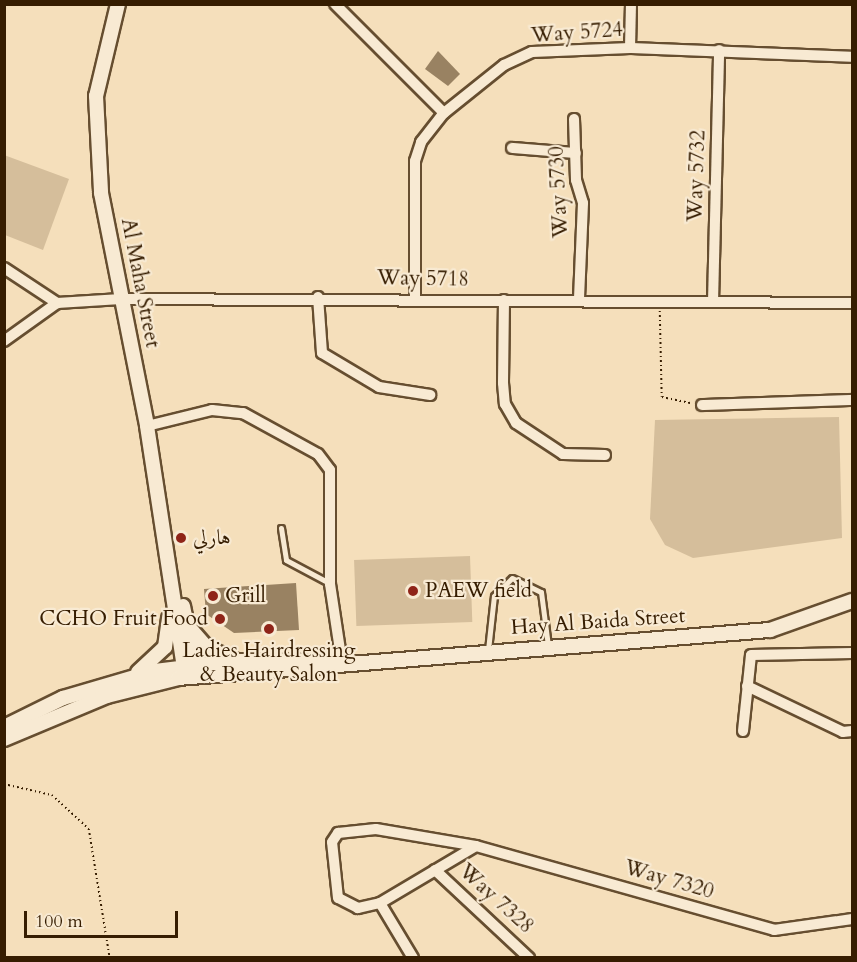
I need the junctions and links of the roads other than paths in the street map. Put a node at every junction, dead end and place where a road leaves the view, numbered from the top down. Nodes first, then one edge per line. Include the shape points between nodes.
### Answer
1 (118, 4) edge
2 (335, 4) edge
3 (631, 4) edge
4 (630, 48) junction
5 (719, 50) junction
6 (852, 57) edge
7 (444, 113) junction
8 (574, 119) dead end
9 (512, 148) dead end
10 (576, 153) junction
11 (4, 268) edge
12 (318, 297) junction
13 (415, 298) junction
14 (121, 299) junction
15 (504, 300) junction
16 (579, 300) junction
17 (713, 302) junction
18 (57, 303) junction
19 (852, 303) edge
20 (4, 341) edge
21 (430, 395) dead end
22 (852, 400) edge
23 (702, 405) road end
24 (147, 426) junction
25 (605, 454) dead end
26 (281, 528) dead end
27 (172, 570) junction
28 (330, 584) junction
29 (850, 606) edge
30 (175, 608) junction
31 (187, 625) junction
32 (548, 646) junction
33 (488, 650) junction
34 (852, 653) edge
35 (236, 661) junction
36 (342, 663) junction
37 (188, 671) junction
38 (134, 675) junction
39 (747, 686) junction
40 (4, 727) edge
41 (743, 731) dead end
42 (852, 731) edge
43 (4, 739) edge
44 (476, 846) junction
45 (435, 870) junction
46 (380, 903) junction
47 (852, 919) edge
48 (413, 957) edge
49 (529, 957) edge

1 - 14 main road, Al Maha Street via 105,45 95,128 100,193
2 - 7 street
3 - 4 street
4 - 5 street, Way 5724
4 - 7 street, Way 5724 via 532,52 504,65
5 - 6 street, Way 5724
5 - 17 street, Way 5732
7 - 13 street, Way 5724 via 421,142 415,161
8 - 10 street, Way 5730
9 - 10 street
10 - 16 street, Way 5730 via 583,203
11 - 18 street
12 - 13 street, Way 5718
12 - 14 street, Way 5718
12 - 21 street via 322,353 379,387
13 - 15 street, Way 5718
14 - 18 street, Way 5718
14 - 24 main road, Al Maha Street
15 - 16 street, Way 5718
15 - 25 street via 503,384 505,404 516,423 563,454
16 - 17 street, Way 5718
17 - 19 street, Way 5718
18 - 20 street
22 - 23 street
24 - 27 main road, Al Maha Street
24 - 28 street via 212,410 243,413 318,454 330,470
26 - 28 lane via 286,561
27 - 30 main road, Al Maha Street
27 - 31 main road, Al Maha Street
28 - 36 street
29 - 32 main road, Hay Al Baida Street via 770,630
30 - 37 main road, Al Maha Street
30 - 38 main road via 165,647
31 - 35 main road via 207,648
31 - 37 main road, Al Maha Street
32 - 33 main road, Hay Al Baida Street
32 - 33 lane via 541,592 512,578 494,596
33 - 36 main road, Hay Al Baida Street
34 - 39 street via 751,655
35 - 36 main road
35 - 37 main road
36 - 37 main road
37 - 38 main road
37 - 43 main road via 106,696
38 - 40 main road via 51,702
39 - 41 street
39 - 42 street via 843,732
44 - 45 street, Way 7320
44 - 46 street, Way 7320 via 406,831 338,833 329,853 338,898 358,908
44 - 47 street, Way 7320 via 774,930
45 - 46 street, Way 7320
45 - 49 street, Way 7328
46 - 48 street

